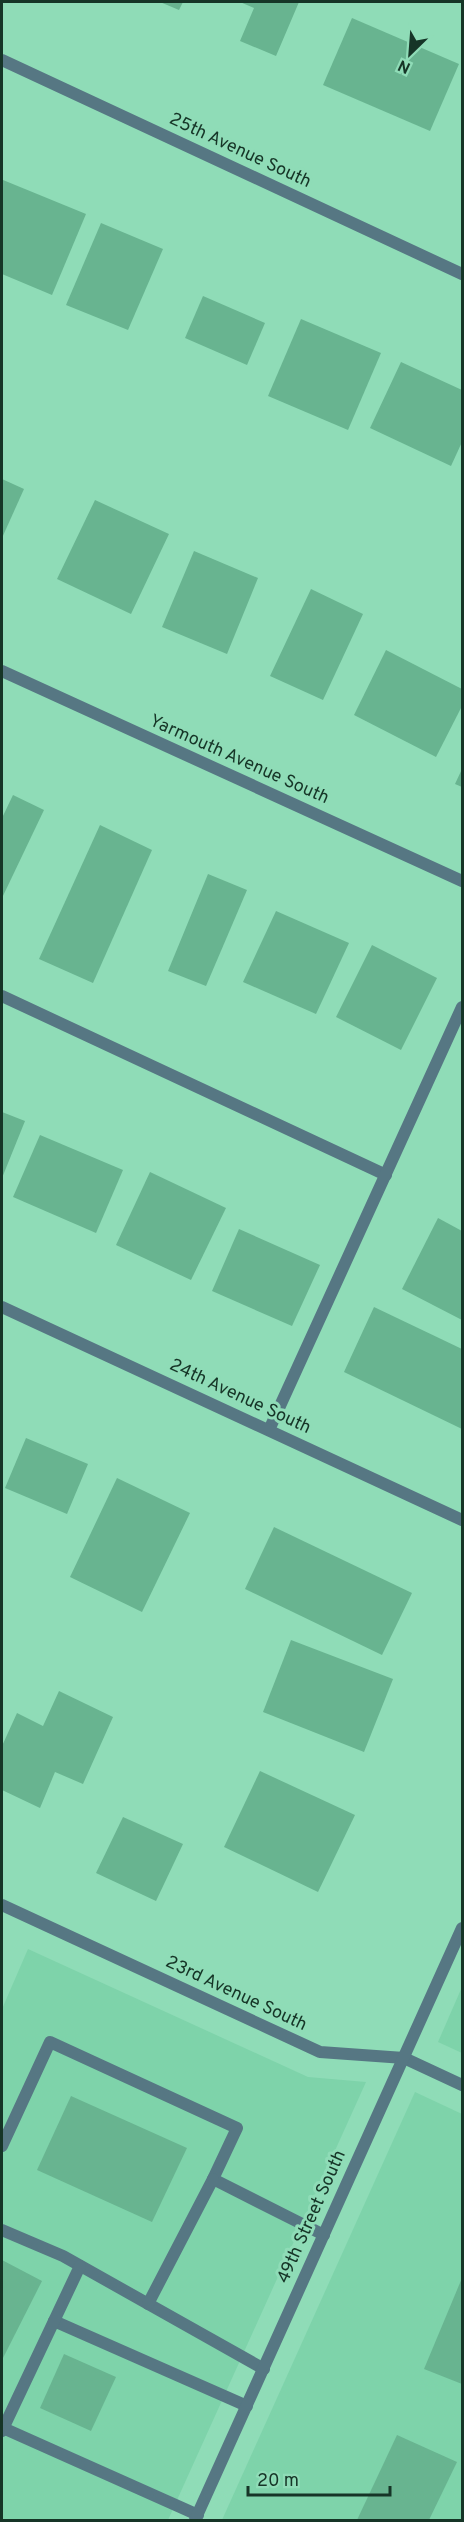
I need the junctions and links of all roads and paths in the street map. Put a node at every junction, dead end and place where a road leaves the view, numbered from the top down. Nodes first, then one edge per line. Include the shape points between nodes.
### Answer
1 (2, 60) edge
2 (462, 274) edge
3 (2, 672) edge
4 (462, 881) edge
5 (2, 996) edge
6 (462, 1006) edge
7 (386, 1175) junction
8 (2, 1307) edge
9 (269, 1431) junction
10 (462, 1520) edge
11 (2, 1905) edge
12 (462, 1928) edge
13 (404, 2058) junction
14 (462, 2085) edge
15 (2, 2146) edge
16 (213, 2179) junction
17 (2, 2230) edge
18 (324, 2235) junction
19 (80, 2266) junction
20 (148, 2304) junction
21 (54, 2321) junction
22 (264, 2369) junction
23 (247, 2406) junction
24 (2, 2429) edge
25 (197, 2518) edge

1 - 2 street, 25th Avenue South
3 - 4 street, Yarmouth Avenue South
5 - 7 street
6 - 7 street
7 - 9 street
8 - 9 street, 24th Avenue South
9 - 10 street, 24th Avenue South
11 - 13 street, 23rd Avenue South via 320,2052
12 - 13 street, 49th Street South
13 - 14 street, 23rd Avenue South
13 - 18 street, 49th Street South
15 - 16 street via 50,2042 237,2128
16 - 18 street
16 - 20 street
17 - 19 street
18 - 22 street, 49th Street South
19 - 20 street
19 - 21 street
20 - 22 street
21 - 23 street
21 - 24 street
22 - 23 street, 49th Street South
23 - 25 street, 49th Street South
24 - 25 street

